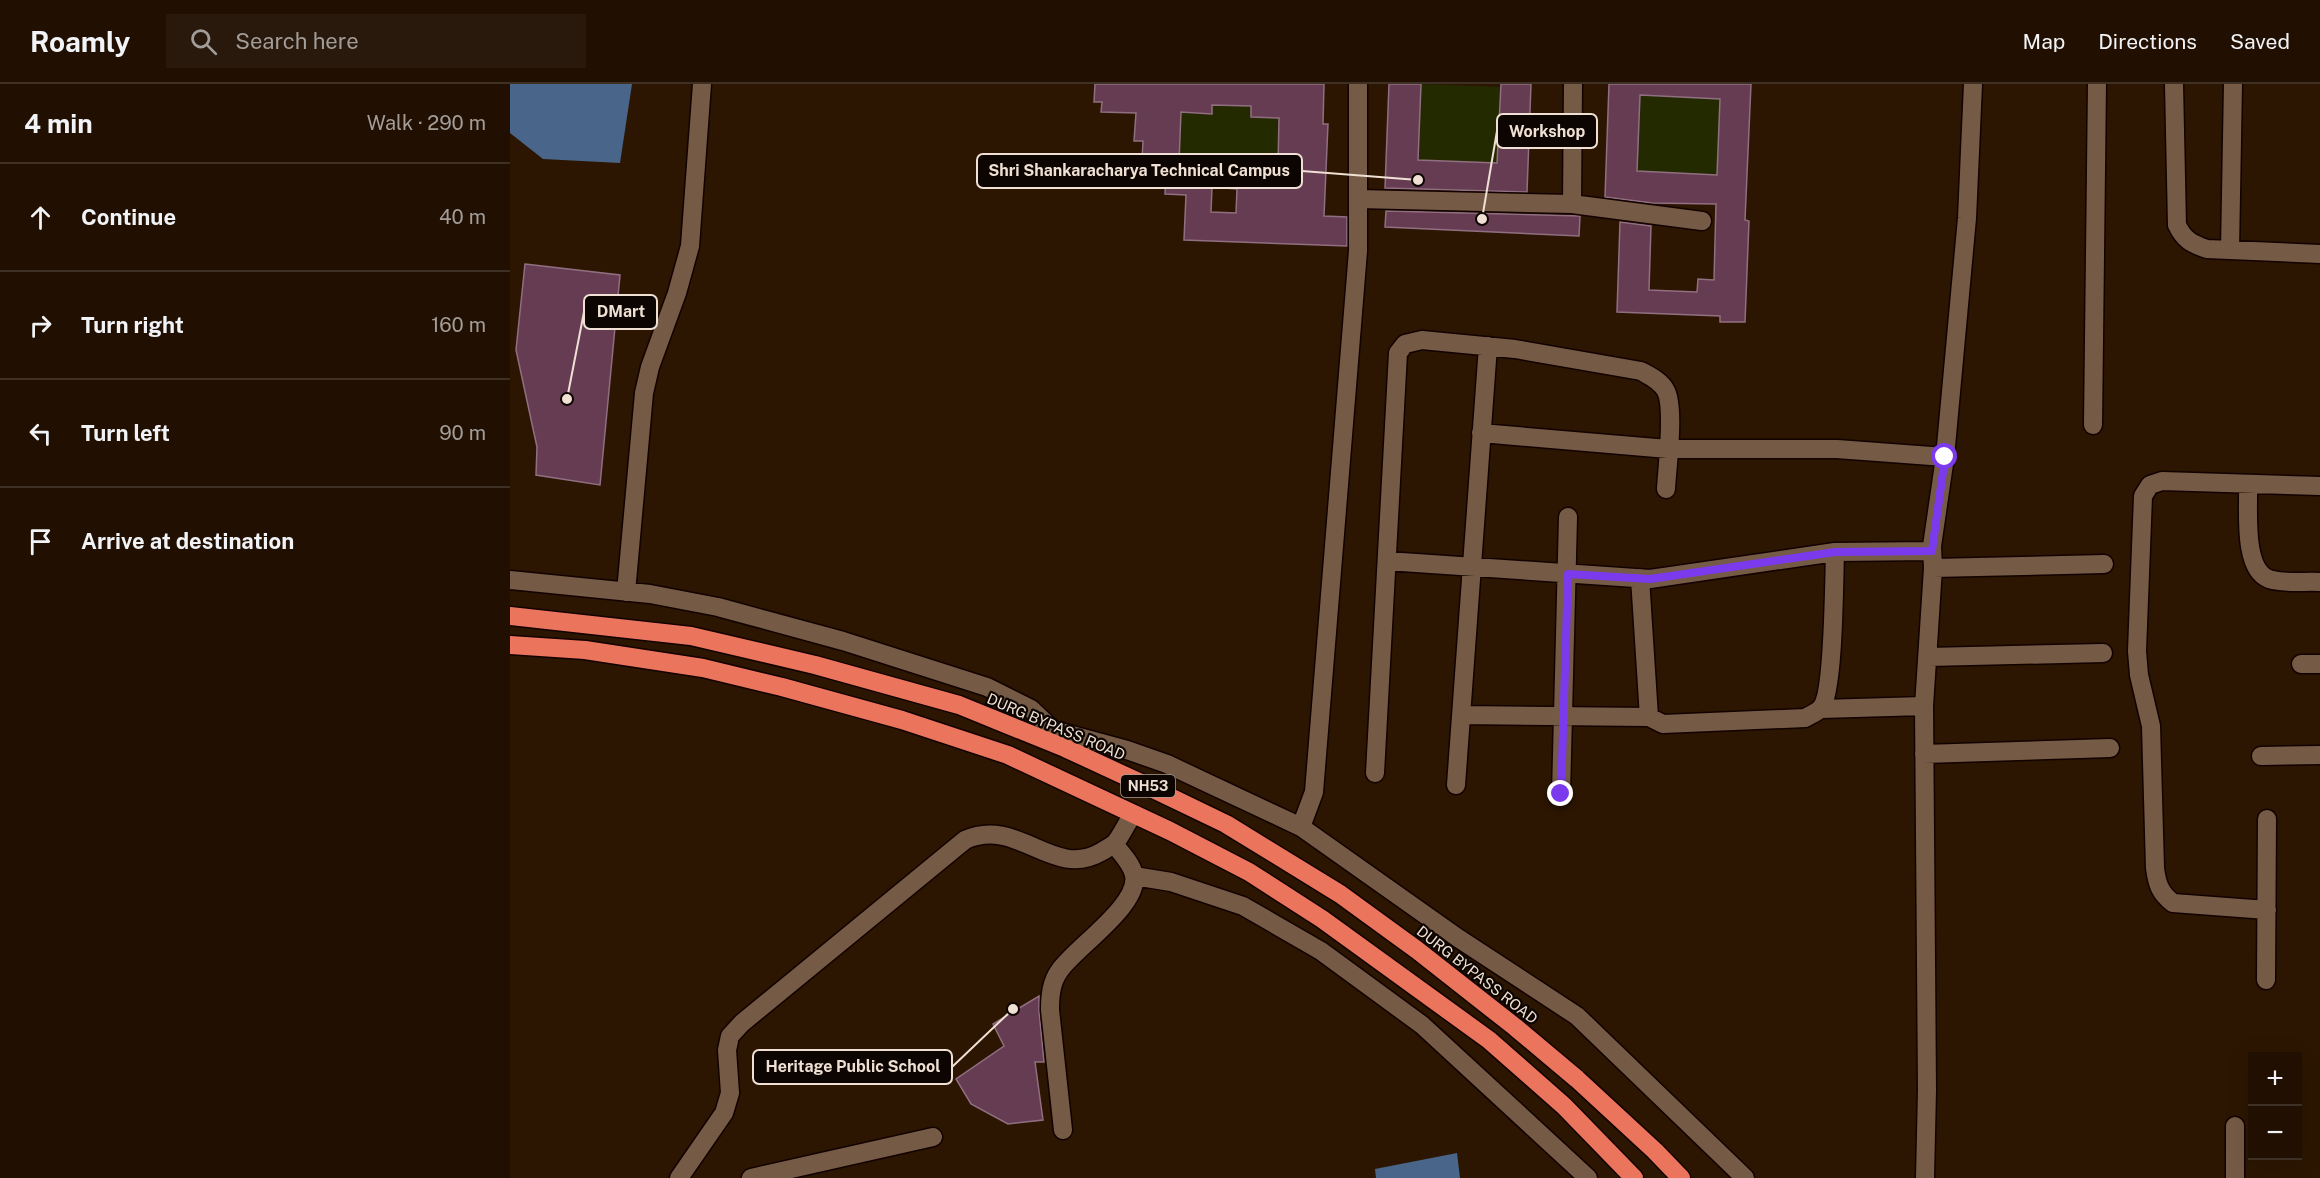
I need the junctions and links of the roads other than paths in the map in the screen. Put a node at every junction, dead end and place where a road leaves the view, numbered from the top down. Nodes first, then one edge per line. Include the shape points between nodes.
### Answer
1 (702, 84) edge
2 (1358, 84) edge
3 (1573, 84) edge
4 (1973, 84) edge
5 (2097, 84) edge
6 (2174, 84) edge
7 (2233, 84) edge
8 (1358, 199) junction
9 (1572, 204) junction
10 (1702, 221) dead end
11 (2230, 250) junction
12 (2320, 254) edge
13 (1488, 346) junction
14 (2093, 425) dead end
15 (1481, 434) junction
16 (1668, 449) junction
17 (1945, 457) junction
18 (2248, 484) junction
19 (2320, 486) edge
20 (1666, 489) dead end
21 (1568, 517) dead end
22 (1835, 552) junction
23 (1932, 559) junction
24 (1387, 561) junction
25 (2104, 564) dead end
26 (1471, 567) junction
27 (1568, 574) junction
28 (1640, 578) junction
29 (510, 580) edge
30 (2320, 582) edge
31 (626, 592) junction
32 (510, 616) edge
33 (510, 645) edge
34 (2103, 653) dead end
35 (1928, 657) junction
36 (2301, 664) dead end
37 (2320, 664) edge
38 (1924, 706) junction
39 (1821, 709) junction
40 (1461, 715) junction
41 (1564, 717) junction
42 (1649, 717) junction
43 (1053, 730) junction
44 (1065, 748) junction
45 (2110, 748) dead end
46 (1924, 754) junction
47 (2320, 755) edge
48 (2261, 756) dead end
49 (1375, 773) dead end
50 (1456, 785) dead end
51 (1561, 794) dead end
52 (1133, 814) junction
53 (2267, 819) dead end
54 (1301, 827) junction
55 (1114, 844) junction
56 (1134, 876) junction
57 (2267, 910) junction
58 (2266, 980) dead end
59 (2235, 1126) dead end
60 (1063, 1130) dead end
61 (933, 1137) dead end
62 (679, 1178) edge
63 (751, 1178) edge
64 (1588, 1178) edge
65 (1634, 1178) edge
66 (1681, 1178) edge
67 (1745, 1178) edge
68 (1925, 1178) edge
69 (2235, 1178) edge

1 - 31 street via 690,246 644,393
2 - 8 street
3 - 9 street
4 - 17 street via 1968,218
5 - 14 street
6 - 11 street via 2177,225 2192,244
7 - 11 street
8 - 9 street
8 - 54 street via 1358,252 1314,792
9 - 10 street
11 - 12 street
13 - 15 street
13 - 16 street via 1641,371 1656,379 1666,391 1670,413
13 - 24 street via 1422,340 1406,344 1398,353
15 - 16 street
15 - 26 street
16 - 17 street via 1837,450
16 - 20 street
17 - 23 street
18 - 19 street
18 - 30 street via 2250,553 2258,571 2269,579
18 - 57 street via 2162,481 2150,485 2144,496 2137,651 2151,726 2158,886 2174,903
21 - 27 street
22 - 23 street
22 - 28 street
22 - 39 street via 1830,667 1827,696
23 - 25 street
23 - 35 street
24 - 26 street
24 - 49 street
26 - 27 street
26 - 40 street
27 - 28 street
27 - 41 street
28 - 42 street
29 - 31 street
31 - 43 street via 718,607 843,640 987,687 1031,709
32 - 44 highway, DURG BYPASS ROAD / NH53 via 691,636 793,660 959,705
33 - 52 highway, NH53 via 585,650 703,668 902,720 1008,755
34 - 35 street
35 - 38 street
36 - 37 street
38 - 39 street
38 - 46 street
39 - 42 street via 1805,718 1663,724
40 - 41 street
40 - 50 street
41 - 42 street
41 - 51 street
43 - 44 street
43 - 54 street via 1167,764
44 - 66 highway, DURG BYPASS ROAD / NH53 via 1226,824 1340,894 1515,1027 1577,1079
45 - 46 street
46 - 68 street
47 - 48 street
52 - 55 street
52 - 65 highway, NH53 via 1249,872 1414,985 1489,1040 1564,1106
53 - 57 street
54 - 67 street via 1577,1016
55 - 56 street
55 - 62 street via 1086,859 1074,860 1006,835 979,834 965,840 730,1036 730,1093 724,1113
56 - 60 street via 1130,896 1059,970 1050,994
56 - 64 street via 1171,882 1243,906 1321,951 1422,1025
57 - 58 street
59 - 69 street
61 - 63 street

